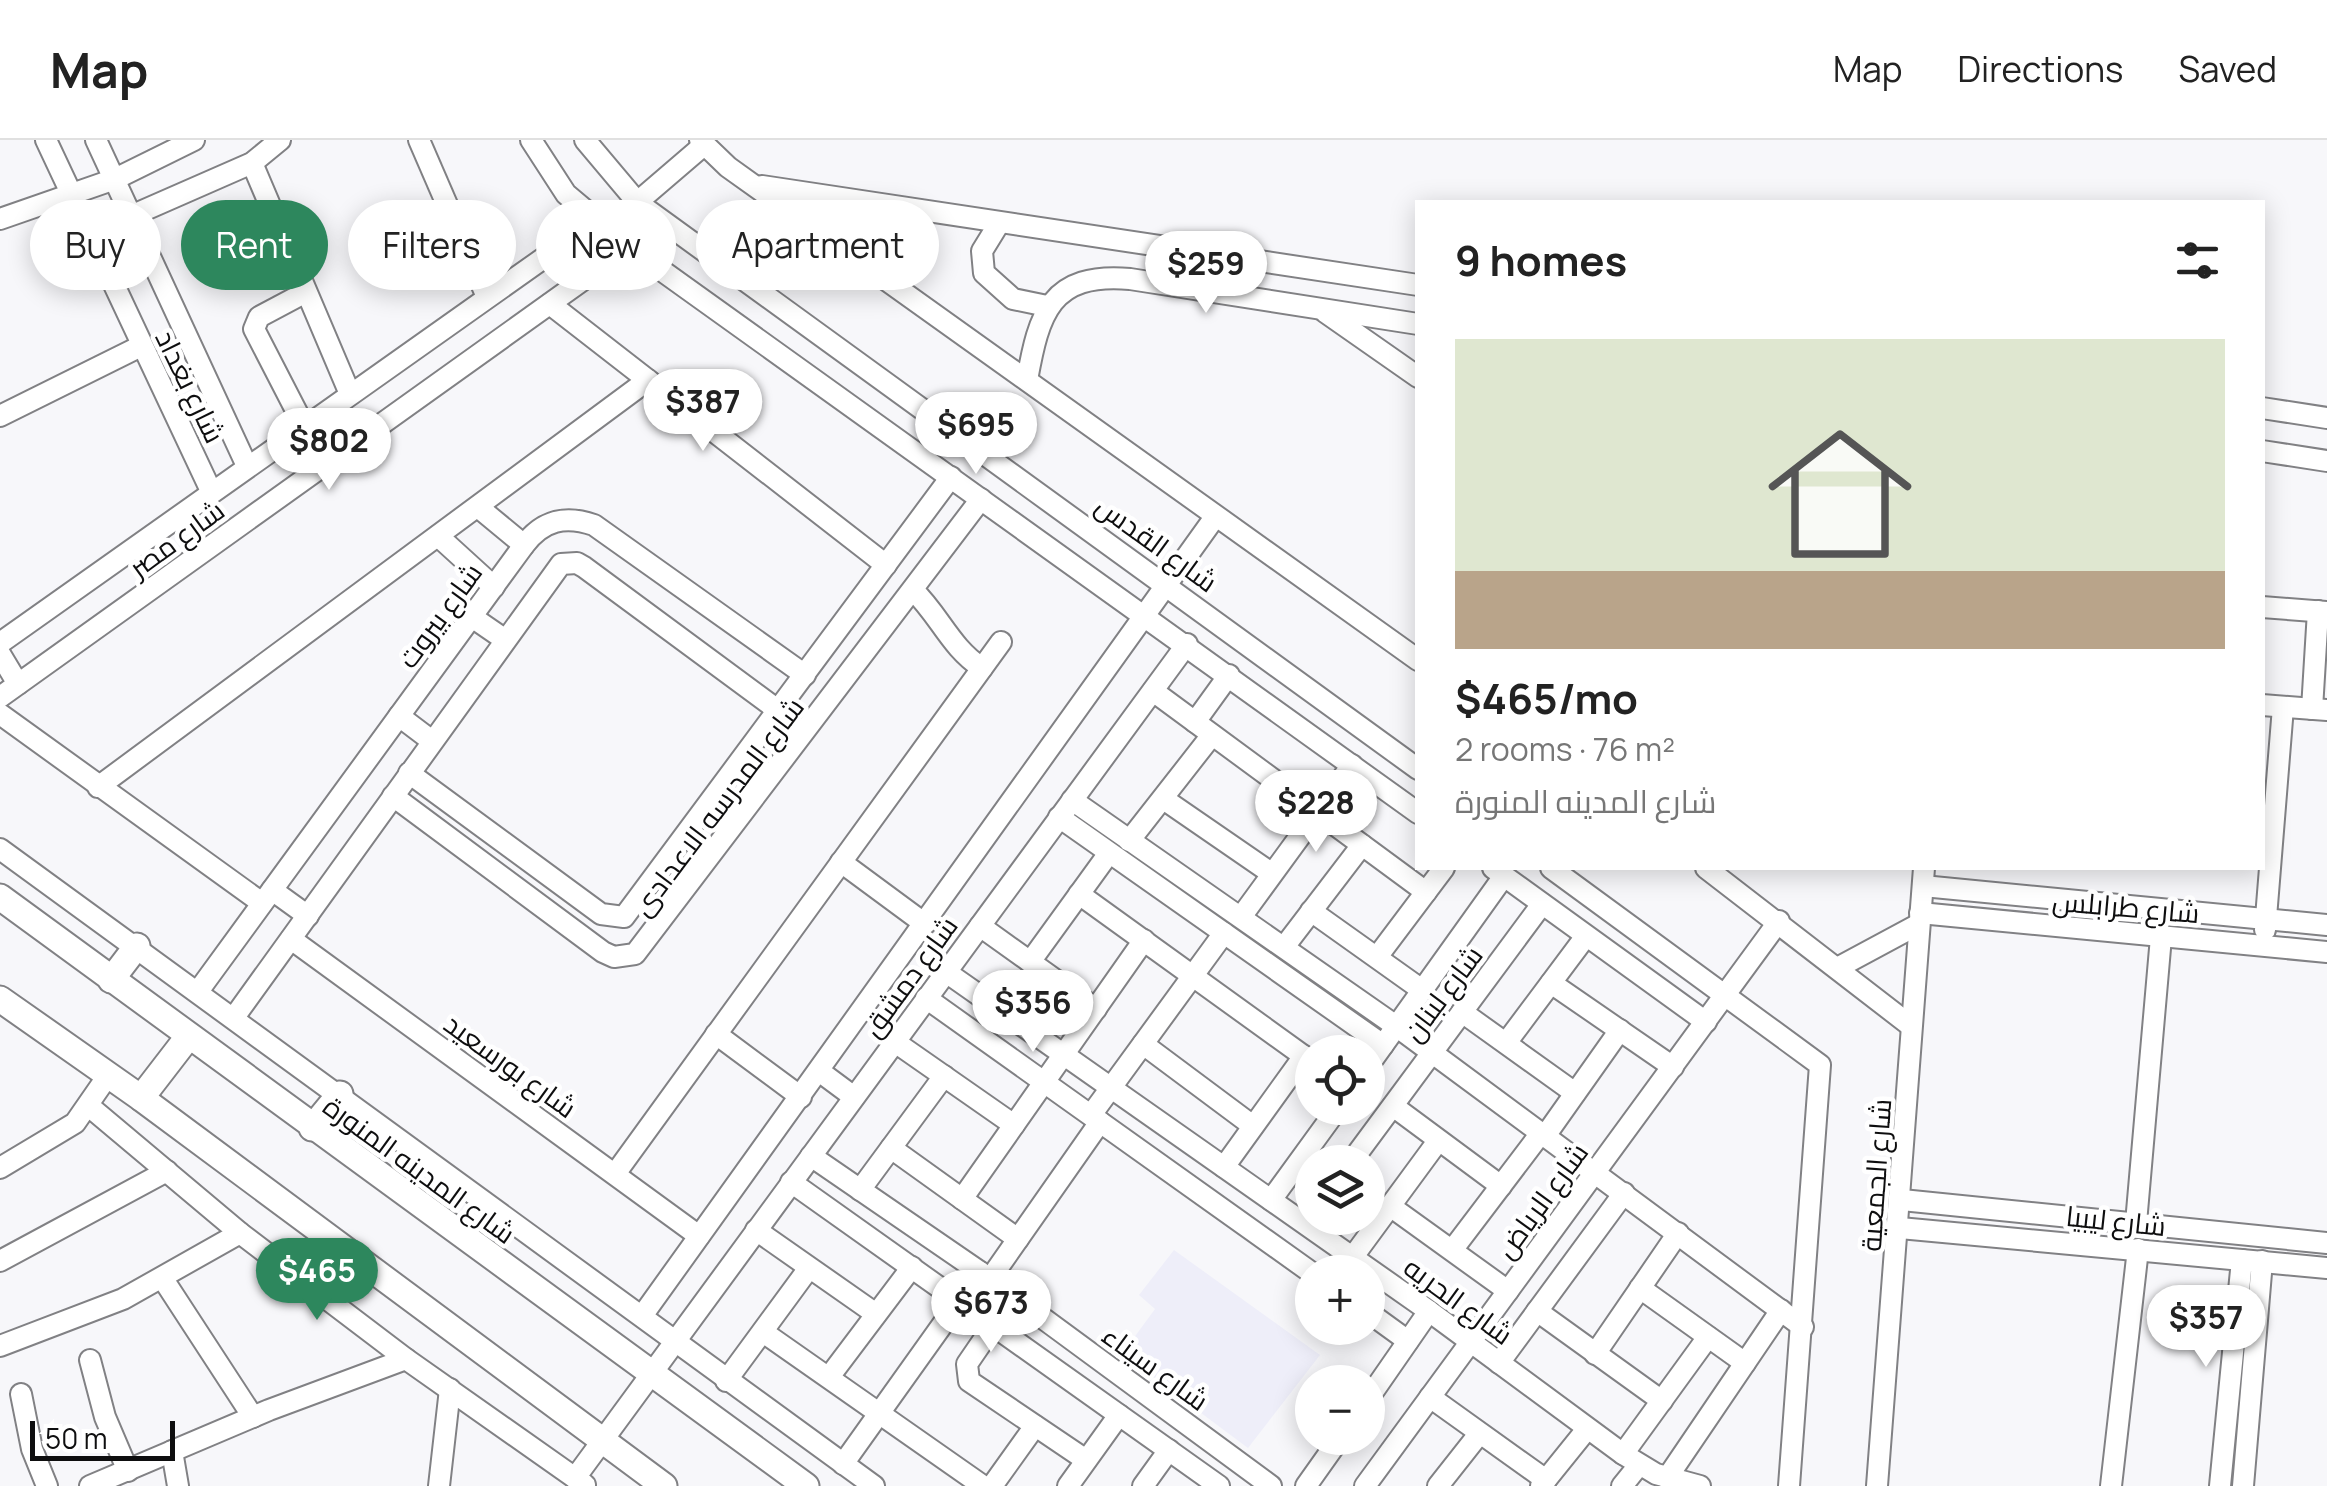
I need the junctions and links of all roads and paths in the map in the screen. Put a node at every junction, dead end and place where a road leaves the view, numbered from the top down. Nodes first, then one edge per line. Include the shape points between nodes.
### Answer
1 (46, 140) edge
2 (96, 140) edge
3 (194, 140) edge
4 (280, 140) edge
5 (419, 140) edge
6 (584, 140) edge
7 (537, 142) edge
8 (702, 142) edge
9 (252, 163) junction
10 (114, 179) junction
11 (756, 186) junction
12 (72, 196) junction
13 (124, 200) edge
14 (573, 200) edge
15 (635, 200) edge
16 (642, 200) edge
17 (161, 203) edge
18 (0, 219) edge
19 (998, 224) junction
20 (676, 231) edge
21 (536, 266) edge
22 (161, 279) edge
23 (676, 281) edge
24 (1415, 285) edge
25 (569, 290) edge
26 (306, 292) junction
27 (487, 297) junction
28 (550, 304) junction
29 (1047, 306) junction
30 (1320, 309) junction
31 (1415, 324) edge
32 (141, 346) junction
33 (1415, 375) edge
34 (648, 380) junction
35 (1027, 380) junction
36 (350, 394) junction
37 (2265, 408) edge
38 (0, 416) edge
39 (2327, 418) edge
40 (304, 426) junction
41 (2265, 451) edge
42 (2327, 460) edge
43 (247, 466) junction
44 (951, 476) junction
45 (211, 491) junction
46 (981, 499) junction
47 (478, 507) junction
48 (1215, 516) junction
49 (438, 536) junction
50 (524, 545) junction
51 (886, 565) junction
52 (1168, 585) junction
53 (494, 586) junction
54 (913, 590) junction
55 (2265, 607) edge
56 (2322, 611) edge
57 (472, 616) junction
58 (1147, 616) junction
59 (504, 639) junction
60 (1001, 642) dead end
61 (0, 643) edge
62 (1186, 644) junction
63 (0, 654) edge
64 (1415, 658) edge
65 (982, 668) junction
66 (805, 675) junction
67 (1229, 675) junction
68 (18, 684) junction
69 (1153, 692) junction
70 (0, 698) edge
71 (2272, 706) edge
72 (2319, 710) edge
73 (779, 711) junction
74 (0, 714) edge
75 (399, 716) junction
76 (1194, 722) junction
77 (1212, 735) junction
78 (432, 741) junction
79 (1352, 765) junction
80 (1415, 767) edge
81 (410, 773) junction
82 (98, 787) junction
83 (393, 796) junction
84 (1072, 800) junction
85 (1165, 800) junction
86 (1415, 810) edge
87 (1317, 812) junction
88 (1059, 818) junction
89 (1129, 841) junction
90 (1362, 845) junction
91 (0, 848) edge
92 (1109, 853) junction
93 (841, 862) junction
94 (1442, 870) edge
95 (1554, 870) edge
96 (1709, 870) edge
97 (1272, 873) junction
98 (1505, 876) edge
99 (1924, 877) edge
100 (1426, 892) junction
101 (1079, 894) junction
102 (267, 896) junction
103 (0, 897) edge
104 (2041, 898) junction
105 (1542, 904) junction
106 (1311, 911) junction
107 (308, 916) junction
108 (1241, 916) junction
109 (1920, 918) junction
110 (2266, 920) junction
111 (1778, 921) junction
112 (925, 924) junction
113 (2038, 925) junction
114 (2327, 925) edge
115 (980, 926) junction
116 (1224, 933) junction
117 (1586, 936) junction
118 (2161, 937) junction
119 (291, 939) junction
120 (1144, 940) junction
121 (138, 946) junction
122 (1284, 946) junction
123 (2264, 946) junction
124 (2327, 952) edge
125 (1376, 957) junction
126 (1030, 962) junction
127 (1839, 967) junction
128 (946, 972) junction
129 (1193, 976) junction
130 (111, 980) junction
131 (1551, 983) junction
132 (199, 990) junction
133 (1422, 990) junction
134 (1726, 996) junction
135 (926, 998) junction
136 (0, 999) edge
137 (1096, 1009) junction
138 (1462, 1012) junction
139 (234, 1016) junction
140 (1706, 1022) junction
141 (1396, 1026) junction
142 (1911, 1026) junction
143 (1620, 1030) junction
144 (716, 1034) junction
145 (1369, 1035) edge
146 (188, 1037) junction
147 (895, 1042) junction
148 (1385, 1042) edge
149 (1142, 1044) junction
150 (1506, 1044) junction
151 (1295, 1050) edge
152 (1432, 1052) junction
153 (1064, 1054) junction
154 (1673, 1067) junction
155 (819, 1071) junction
156 (109, 1074) junction
157 (1295, 1075) edge
158 (944, 1076) junction
159 (1044, 1082) junction
160 (1111, 1088) junction
161 (1576, 1093) junction
162 (340, 1094) junction
163 (800, 1097) junction
164 (854, 1097) junction
165 (141, 1098) junction
166 (1392, 1106) junction
167 (90, 1107) junction
168 (1096, 1119) junction
169 (1014, 1125) junction
170 (1326, 1125) edge
171 (1254, 1126) junction
172 (312, 1128) junction
173 (1543, 1134) junction
174 (1438, 1141) junction
175 (1363, 1145) edge
176 (891, 1148) junction
177 (1204, 1154) junction
178 (811, 1156) junction
179 (1224, 1167) junction
180 (0, 1168) edge
181 (167, 1172) junction
182 (1596, 1172) junction
183 (615, 1174) junction
184 (792, 1182) junction
185 (1184, 1182) junction
186 (1501, 1186) junction
187 (860, 1190) junction
188 (1624, 1193) junction
189 (962, 1199) junction
190 (1272, 1200) junction
191 (1902, 1200) junction
192 (1390, 1206) junction
193 (1295, 1212) edge
194 (2095, 1219) junction
195 (2136, 1223) junction
196 (1900, 1228) junction
197 (756, 1230) junction
198 (1678, 1233) junction
199 (240, 1234) junction
200 (1327, 1235) edge
201 (699, 1236) junction
202 (1018, 1239) junction
203 (2327, 1243) edge
204 (2092, 1244) junction
205 (1453, 1250) junction
206 (2138, 1250) junction
207 (1349, 1255) edge
208 (1354, 1255) edge
209 (2252, 1260) junction
210 (0, 1261) edge
211 (1295, 1261) edge
212 (912, 1267) junction
213 (809, 1268) junction
214 (2327, 1268) edge
215 (984, 1276) junction
216 (163, 1279) junction
217 (1385, 1281) edge
218 (1640, 1288) junction
219 (1508, 1291) junction
220 (959, 1301) junction
221 (1781, 1310) junction
222 (1428, 1312) junction
223 (1537, 1312) junction
224 (876, 1314) junction
225 (642, 1316) junction
226 (1385, 1324) edge
227 (994, 1326) junction
228 (1804, 1327) junction
229 (763, 1332) junction
230 (1708, 1337) junction
231 (675, 1341) junction
232 (1408, 1341) junction
233 (1471, 1342) junction
234 (1078, 1344) junction
235 (0, 1346) edge
236 (1596, 1354) junction
237 (90, 1360) dead end
238 (406, 1360) junction
239 (1499, 1362) junction
240 (1745, 1363) junction
241 (1057, 1371) junction
242 (650, 1374) junction
243 (1385, 1374) edge
244 (828, 1377) junction
245 (726, 1381) junction
246 (450, 1389) junction
247 (21, 1394) dead end
248 (1430, 1398) junction
249 (1662, 1401) junction
250 (880, 1413) junction
251 (1119, 1415) junction
252 (253, 1417) junction
253 (1035, 1426) junction
254 (1587, 1430) junction
255 (2225, 1431) junction
256 (2248, 1431) junction
257 (1480, 1434) junction
258 (602, 1441) junction
259 (1168, 1450) junction
260 (172, 1452) junction
261 (1328, 1455) edge
262 (1086, 1460) junction
263 (1631, 1460) junction
264 (844, 1464) junction
265 (128, 1471) junction
266 (1667, 1478) junction
267 (580, 1482) edge
268 (1544, 1483) edge
269 (47, 1486) edge
270 (90, 1486) edge
271 (178, 1486) edge
272 (439, 1486) edge
273 (664, 1486) edge
274 (806, 1486) edge
275 (874, 1486) edge
276 (983, 1486) edge
277 (992, 1486) edge
278 (1068, 1486) edge
279 (1143, 1486) edge
280 (1219, 1486) edge
281 (1270, 1486) edge
282 (1306, 1486) edge
283 (1365, 1486) edge
284 (1438, 1486) edge
285 (1622, 1486) edge
286 (1700, 1486) edge
287 (1789, 1486) edge
288 (1877, 1486) edge
289 (2111, 1486) edge
290 (2220, 1486) edge
291 (2244, 1486) edge

1 - 12 street, شارع بغداد
2 - 10 street, شارع بغداد
3 - 10 street
4 - 9 street
5 - 27 street
6 - 15 street, شارع القدس
7 - 14 street
8 - 11 street, شارع القدس
8 - 16 street, شارع مصر
9 - 17 street
9 - 26 street
10 - 12 street
10 - 13 street, شارع بغداد
11 - 19 street
11 - 35 street, شارع القدس
12 - 18 street
12 - 32 street, شارع بغداد
19 - 24 street
19 - 29 street via 982,251 984,273 1013,299
20 - 52 street, شارع القدس
21 - 27 street, شارع مصر
22 - 43 street, شارع بغداد
23 - 44 street
25 - 28 street, شارع مصر
26 - 36 street
26 - 40 street via 259,317 254,330
27 - 36 street, شارع مصر
28 - 34 street
28 - 68 street, شارع مصر
29 - 30 street via 1078,285 1112,278
29 - 35 street
30 - 31 street
30 - 33 street
32 - 38 street
32 - 45 street, شارع بغداد
34 - 47 street
34 - 51 street
35 - 48 street, شارع القدس
36 - 40 street, شارع مصر
37 - 39 street
40 - 43 street, شارع مصر
41 - 42 street
43 - 45 street, شارع مصر
44 - 46 street
44 - 51 street, شارع المدرسه الاعدادى
45 - 61 street, شارع مصر
46 - 54 street, شارع المدرسه الاعدادى
46 - 58 street
47 - 49 street
47 - 50 street
48 - 52 street, شارع دمشق
48 - 64 street, شارع القدس
49 - 53 street
49 - 82 street
50 - 53 street, شارع بيروت
50 - 66 street, شارع بيروت via 561,520 594,526
51 - 66 street, شارع المدرسه الاعدادى
52 - 58 street, شارع دمشق
52 - 80 street, شارع القدس
53 - 57 street, شارع بيروت
54 - 65 street via 951,643
54 - 83 street, شارع المدرسه الاعدادى via 636,954 603,952
55 - 56 street
56 - 72 street
57 - 59 street
57 - 75 street, شارع بيروت
58 - 62 street
58 - 112 street, شارع دمشق
59 - 73 street via 554,569 577,562
59 - 78 street
60 - 65 street
62 - 67 street
62 - 69 street, شارع دمشق
63 - 68 street
65 - 93 street
66 - 73 street, شارع المدرسه الاعدادى
67 - 76 street
67 - 79 street
68 - 70 street, شارع مصر
69 - 76 street
69 - 84 street, شارع دمشق
71 - 72 street
71 - 110 street
73 - 81 street, شارع المدرسه الاعدادى via 630,912 616,918
74 - 82 street
75 - 78 street
75 - 102 street, شارع بيروت
76 - 77 street
77 - 85 street
77 - 87 street
78 - 81 street
79 - 86 street
79 - 87 street
81 - 83 street
82 - 102 street
83 - 107 street
84 - 88 street, شارع دمشق
84 - 89 street
85 - 89 street
85 - 97 street
87 - 90 street
87 - 97 street
88 - 92 street
88 - 115 street, شارع دمشق
89 - 108 street
90 - 100 street
90 - 106 street
91 - 121 street
92 - 101 street
92 - 116 street
93 - 112 street
93 - 144 street
94 - 100 street
95 - 134 street
96 - 111 street
97 - 108 street
98 - 105 street
98 - 133 street, شارع لبنان
99 - 104 street, شارع طرابلس
99 - 109 street, شارع الجمعية
100 - 125 street
101 - 120 street
101 - 126 street
102 - 107 street
102 - 132 street, شارع بيروت
103 - 130 main road, شارع المدينه المنورة
104 - 110 street, شارع طرابلس
104 - 113 street
105 - 117 street
105 - 138 street, شارع لبنان
106 - 122 street
106 - 125 street
107 - 119 street
108 - 122 street
109 - 113 street, شارع طرابلس
109 - 127 street
109 - 142 street, شارع الجمعية
110 - 114 street, شارع طرابلس
110 - 123 street
111 - 127 street
111 - 134 street, شارع الرياض
112 - 155 street, شارع دمشق
113 - 118 street, شارع طرابلس
115 - 126 street
115 - 128 street, شارع دمشق
116 - 129 street
116 - 145 street
117 - 131 street
117 - 140 street
118 - 123 street, شارع طرابلس
118 - 195 street
119 - 139 street
119 - 183 street, شارع بورسعيد
120 - 129 street
120 - 137 street
121 - 130 main road
121 - 132 street
122 - 141 street
123 - 124 street, شارع طرابلس
125 - 133 street
126 - 137 street
127 - 142 street
128 - 135 street, شارع دمشق
128 - 153 street, شارع الحريه
129 - 149 street
129 - 151 street
130 - 146 main road, شارع المدينه المنورة
131 - 143 street
131 - 150 street
132 - 139 street
133 - 141 street, شارع لبنان
134 - 140 street, شارع الرياض
134 - 228 street via 1816,1060 1822,1072
135 - 147 street, شارع دمشق
135 - 159 street
136 - 156 main road
137 - 153 street
138 - 150 street
138 - 152 street, شارع لبنان
139 - 162 street
140 - 154 street, شارع الرياض
141 - 148 street, شارع لبنان
141 - 152 street
142 - 191 street, شارع الجمعية
143 - 154 street
143 - 161 street
144 - 163 street
144 - 183 street
146 - 165 main road
146 - 172 main road, شارع المدينه المنورة
147 - 158 street
147 - 164 street, شارع دمشق
149 - 160 street
149 - 171 street
150 - 161 street
152 - 166 street, شارع لبنان
152 - 173 street
153 - 159 street
153 - 160 street, شارع الحريه
154 - 182 street, شارع الرياض
155 - 163 street, شارع دمشق
155 - 164 street
156 - 165 main road
156 - 167 street
157 - 171 street
158 - 169 street
158 - 176 street
159 - 168 street
159 - 169 street
160 - 168 street
160 - 177 street, شارع الحريه
161 - 173 street
162 - 172 main road
162 - 225 street
163 - 201 street, شارع دمشق
164 - 178 street, شارع دمشق
165 - 258 main road
166 - 174 street
166 - 175 street, شارع لبنان
167 - 180 street via 58,1137
167 - 181 street
168 - 185 street
168 - 202 street
169 - 189 street
170 - 190 street
171 - 179 street
172 - 242 main road, شارع المدينه المنورة
173 - 182 street
173 - 186 street
174 - 186 street
174 - 192 street
176 - 187 street
176 - 189 street
177 - 179 street, شارع الحريه
177 - 185 street
178 - 184 street, شارع دمشق
178 - 187 street, شارع سيناء
179 - 190 street, شارع الحريه
181 - 199 street
181 - 210 street
182 - 188 street
182 - 219 street, شارع الرياض
183 - 201 street, شارع بورسعيد
184 - 197 street, شارع دمشق
184 - 212 street
185 - 211 street
186 - 205 street
187 - 215 street, شارع سيناء
188 - 198 street
188 - 223 street
189 - 202 street
190 - 193 street, شارع الحريه
191 - 194 street, شارع ليبيا
191 - 196 street, شارع الجمعية
192 - 205 street
192 - 208 street
194 - 195 street, شارع ليبيا
194 - 204 street
195 - 203 street, شارع ليبيا
196 - 204 street, شارع ليبيا
196 - 288 street, شارع الجمعية
197 - 213 street
197 - 231 street, شارع دمشق
198 - 218 street
198 - 221 street
199 - 216 street
199 - 238 street
200 - 207 street, شارع الحريه
201 - 225 street, شارع دمشق
202 - 215 street
204 - 206 street, شارع ليبيا
205 - 219 street
206 - 209 street, شارع ليبيا
206 - 289 street
209 - 214 street, شارع ليبيا
209 - 255 street
209 - 256 street
212 - 220 street
212 - 224 street
213 - 224 street
213 - 229 street
215 - 220 street
215 - 234 street, شارع سيناء
216 - 235 street
216 - 252 street
217 - 222 street, شارع الحريه
218 - 230 street
218 - 236 street
219 - 233 street, شارع الرياض
220 - 227 street
220 - 250 street
221 - 228 street
221 - 240 street
222 - 232 street
222 - 233 street, شارع الحريه
223 - 236 street
223 - 239 street
224 - 244 street
225 - 231 street
226 - 232 street
227 - 241 street
227 - 253 street via 966,1376
228 - 287 street
229 - 244 street
229 - 245 street
230 - 240 street
230 - 249 street
231 - 242 street, شارع دمشق
231 - 245 street
232 - 243 street
233 - 239 street, شارع الحريه
233 - 248 street, شارع الرياض
234 - 241 street
234 - 281 street, شارع سيناء
236 - 249 street
237 - 265 street
238 - 246 street
238 - 252 street
239 - 254 street, شارع الحريه
240 - 266 street
241 - 251 street
242 - 258 street, شارع دمشق
242 - 274 main road, شارع المدينه المنورة
244 - 250 street
245 - 264 street
246 - 267 street
246 - 272 street
247 - 269 street
248 - 257 street
248 - 283 street, شارع الرياض
249 - 263 street
250 - 264 street
250 - 276 street
251 - 259 street
251 - 262 street
252 - 260 street
253 - 262 street
253 - 277 street
254 - 263 street, شارع الحريه
254 - 268 street
255 - 256 street
255 - 290 street
256 - 291 street
257 - 268 street
257 - 284 street
258 - 267 street, شارع دمشق
258 - 273 main road
259 - 279 street
259 - 280 street
260 - 265 street
260 - 271 street
261 - 282 street
262 - 278 street
263 - 266 street, شارع الحريه
263 - 285 street
264 - 275 street
265 - 270 street
266 - 286 street, شارع الحريه

